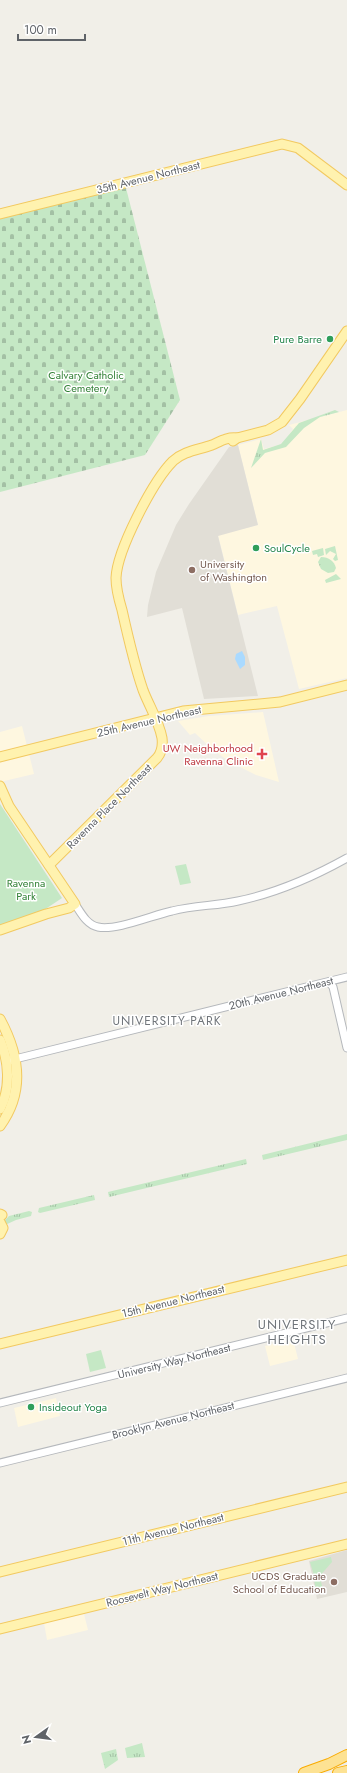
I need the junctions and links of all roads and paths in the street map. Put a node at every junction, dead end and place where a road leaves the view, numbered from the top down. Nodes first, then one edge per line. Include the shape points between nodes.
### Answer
1 (347, 185) edge
2 (0, 214) edge
3 (347, 331) edge
4 (347, 685) edge
5 (155, 718) junction
6 (0, 757) edge
7 (0, 786) edge
8 (347, 858) edge
9 (49, 865) junction
10 (73, 901) junction
11 (0, 930) edge
12 (347, 977) edge
13 (329, 982) junction
14 (0, 1019) edge
15 (0, 1040) edge
16 (347, 1048) edge
17 (16, 1059) junction
18 (6, 1062) junction
19 (0, 1109) edge
20 (0, 1126) edge
21 (1, 1217) edge
22 (0, 1234) edge
23 (347, 1260) edge
24 (347, 1318) edge
25 (0, 1344) edge
26 (347, 1378) edge
27 (0, 1403) edge
28 (0, 1463) edge
29 (347, 1487) edge
30 (347, 1544) edge
31 (0, 1572) edge
32 (0, 1629) edge
33 (347, 1755) edge
34 (347, 1771) edge
35 (304, 1773) edge
36 (338, 1773) edge

1 - 2 main road, 35th Avenue Northeast via 295,146 277,144
3 - 5 main road via 282,422 268,430 237,438 232,442 213,444 186,453 171,464 151,493 132,529 116,578 136,668
4 - 5 main road, 25th Avenue Northeast via 280,702 201,708
5 - 6 main road, 25th Avenue Northeast
5 - 9 main road, Ravenna Place Northeast via 159,725 161,753
7 - 9 main road via 9,806
8 - 10 street via 289,886 251,898 191,906 111,928 91,924
9 - 10 main road
10 - 11 main road via 46,914
12 - 13 street, 20th Avenue Northeast
13 - 16 street via 333,987
13 - 17 street, 20th Avenue Northeast
14 - 17 main road
15 - 18 main road
17 - 18 street, 20th Avenue Northeast
17 - 20 main road via 15,1094 10,1111
18 - 19 main road via 6,1093
21 - 22 main road via 3,1228
23 - 25 main road, 15th Avenue Northeast
24 - 27 street, University Way Northeast
26 - 28 street, Brooklyn Avenue Northeast
29 - 31 main road, 11th Avenue Northeast
30 - 32 main road, Roosevelt Way Northeast
33 - 35 highway
34 - 36 highway

